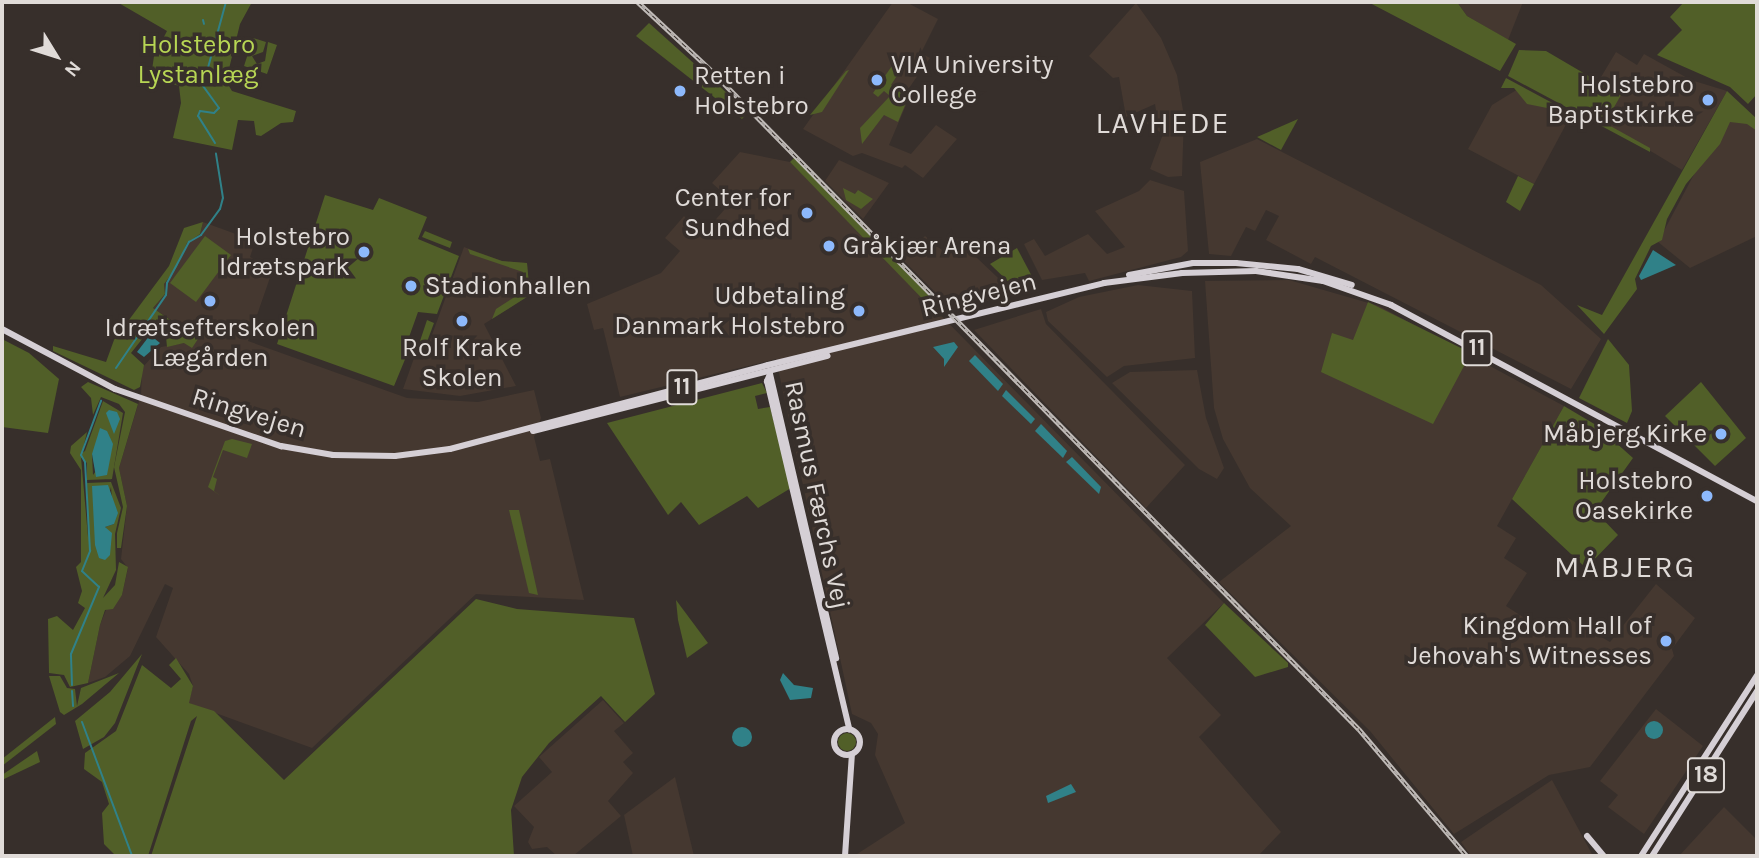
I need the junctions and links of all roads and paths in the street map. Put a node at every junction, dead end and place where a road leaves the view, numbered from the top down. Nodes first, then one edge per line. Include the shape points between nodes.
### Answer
1 (1104, 283) junction
2 (2, 329) edge
3 (863, 345) junction
4 (770, 374) junction
5 (502, 436) junction
6 (1757, 499) edge
7 (1757, 676) edge
8 (1757, 691) edge
9 (846, 729) junction
10 (848, 755) junction
11 (1587, 836) dead end
12 (845, 856) edge
13 (1604, 856) edge
14 (1644, 856) edge
15 (1652, 856) edge

1 - 3 main road, Ringvejen / 11
1 - 6 main road, Ringvejen / 11 via 1200,272 1291,275 1369,296
1 - 6 main road, Ringvejen / 11 via 1193,263 1298,270 1371,293
2 - 5 main road, Ringvejen / 11 via 129,394 299,451 395,457
3 - 4 main road, Ringvejen / 11
3 - 5 main road, Ringvejen / 11 via 768,365
4 - 5 main road, Ringvejen / 11 via 558,427
4 - 9 main road, Rasmus Færchs Vej via 833,641
7 - 14 main road, 18
8 - 15 main road, 18
9 - 10 main road via 860,740
9 - 10 main road via 833,742
10 - 12 main road
11 - 13 main road

